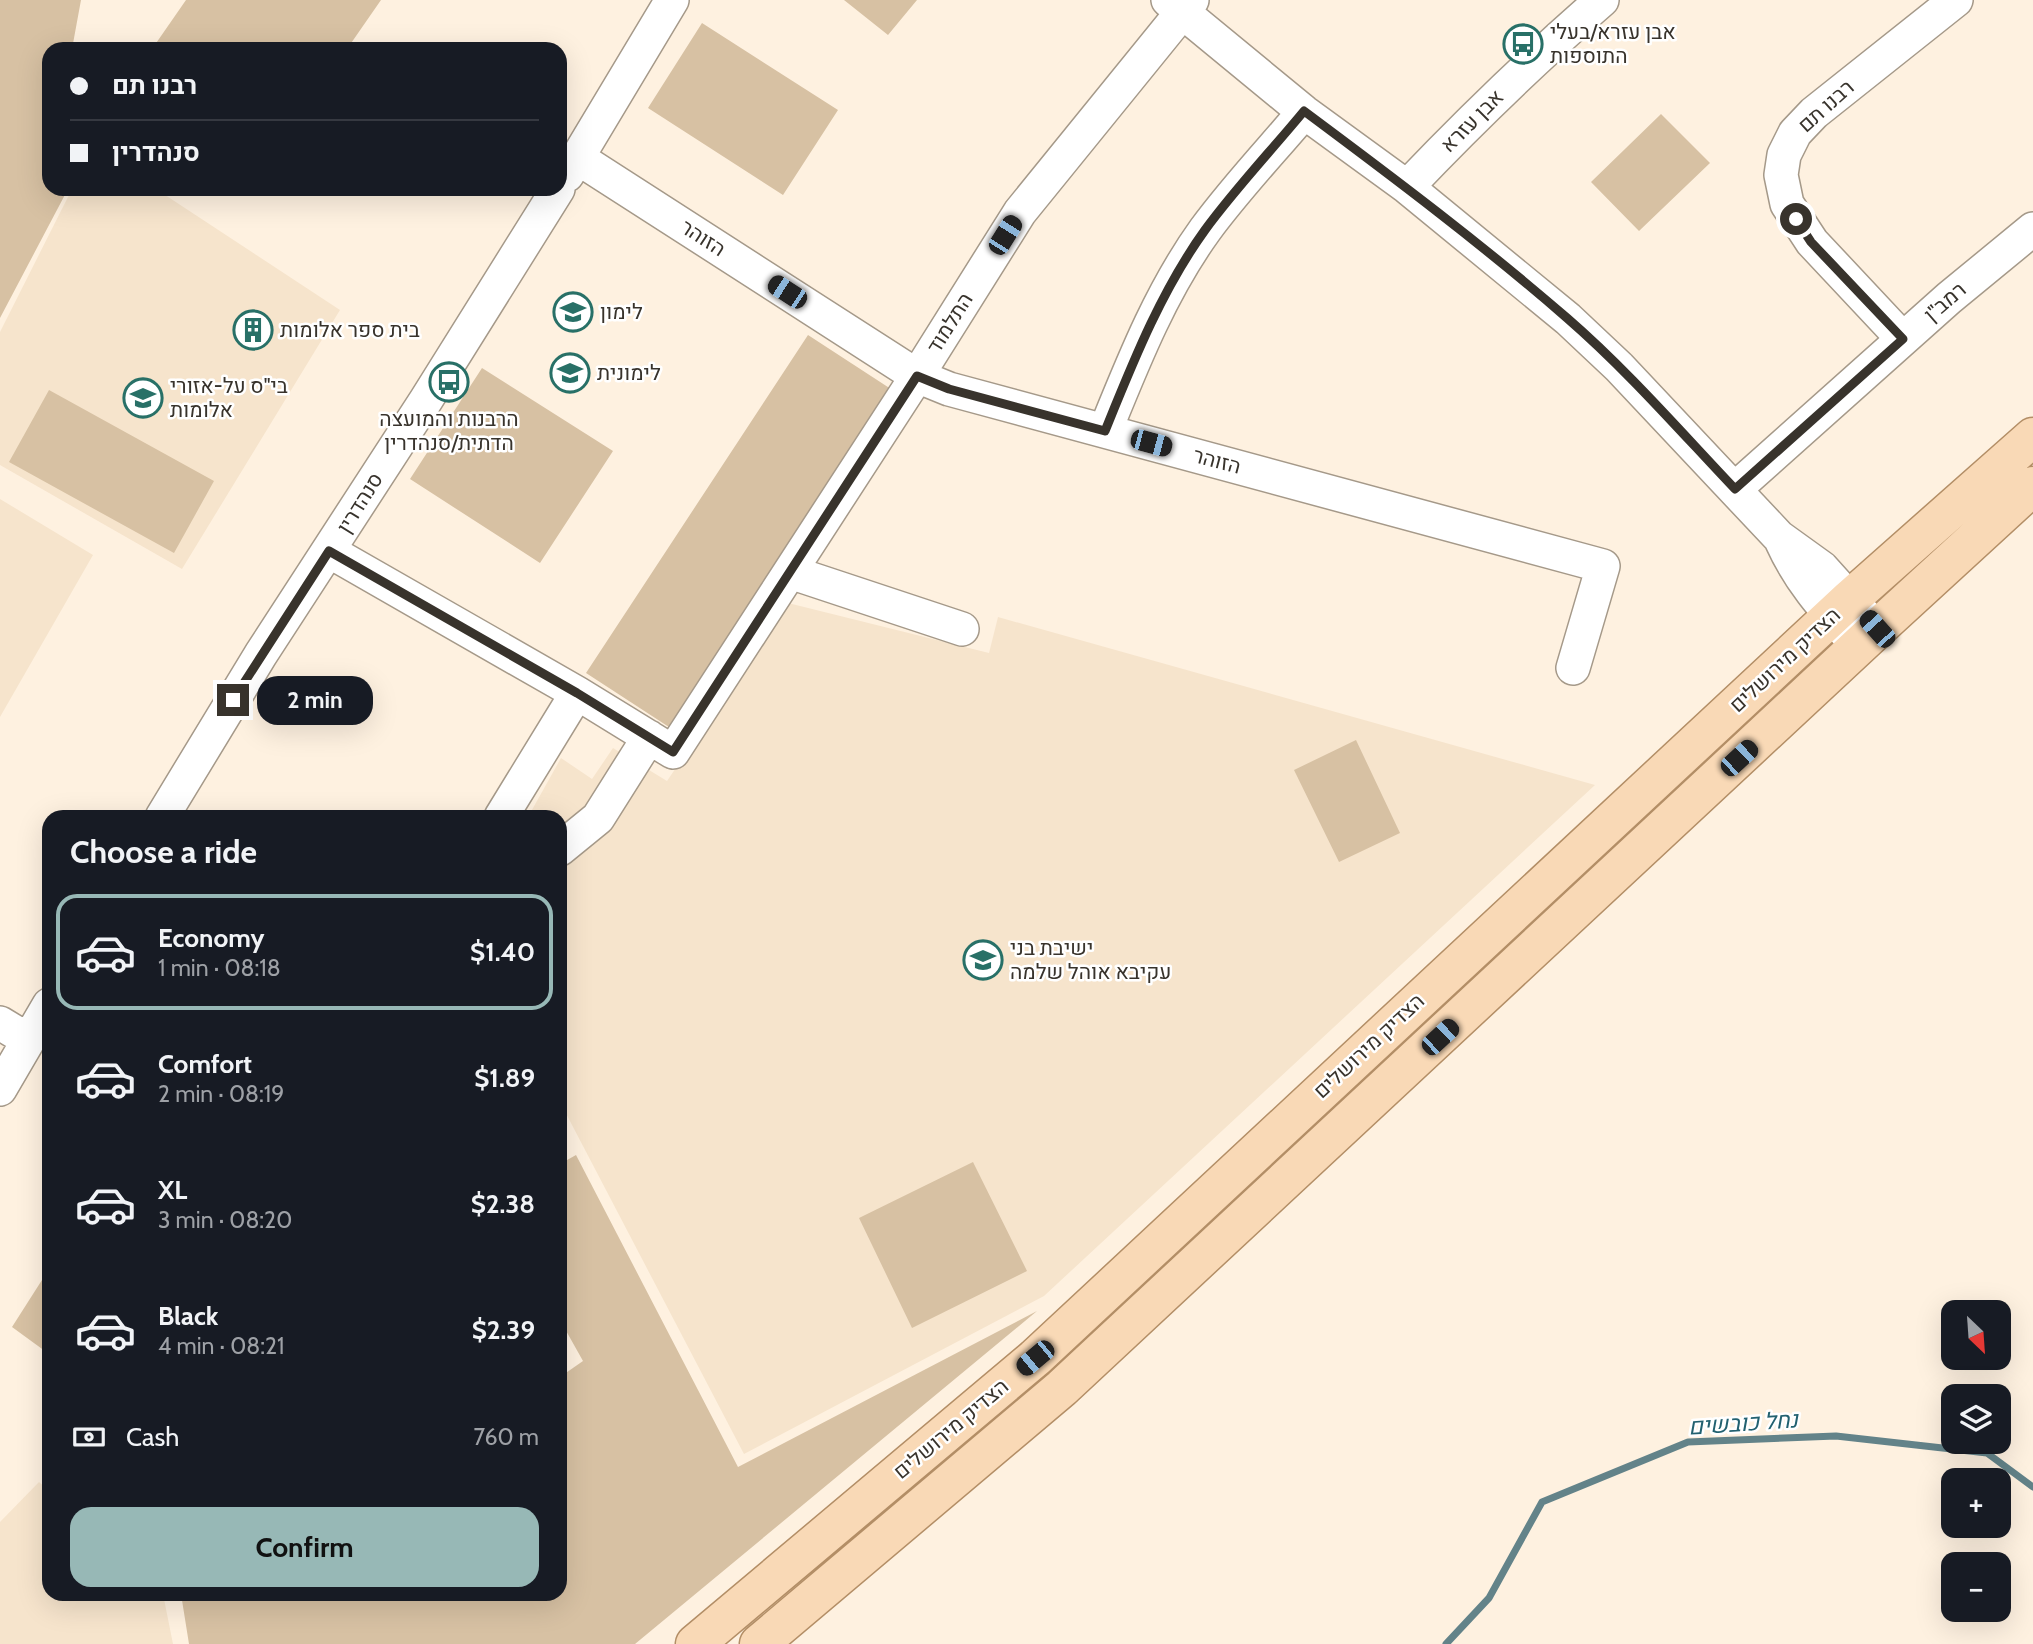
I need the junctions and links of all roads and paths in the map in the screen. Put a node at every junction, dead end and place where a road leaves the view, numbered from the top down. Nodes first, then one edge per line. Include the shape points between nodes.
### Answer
1 (672, 0) edge
2 (1602, 0) edge
3 (1956, 0) edge
4 (1181, 4) edge
5 (1304, 111) junction
6 (578, 158) junction
7 (567, 175) edge
8 (1407, 187) junction
9 (553, 196) edge
10 (2033, 229) edge
11 (1903, 339) junction
12 (917, 376) junction
13 (1105, 431) junction
14 (2033, 437) edge
15 (2033, 486) edge
16 (1735, 489) junction
17 (329, 551) junction
18 (789, 572) junction
19 (1841, 608) junction
20 (962, 629) dead end
21 (1868, 637) junction
22 (1573, 668) dead end
23 (577, 693) junction
24 (649, 737) junction
25 (166, 810) edge
26 (505, 810) edge
27 (567, 843) edge
28 (42, 1010) edge
29 (14, 1032) edge
30 (0, 1088) edge
31 (695, 1644) edge
32 (759, 1644) edge

1 - 6 street, סנהדרין
2 - 8 street, אבן עזרא via 1502,91
3 - 11 street, רבנו תם via 1814,113 1795,133 1784,155 1781,175 1787,205 1811,242
4 - 5 street
4 - 12 street, התלמוד via 1020,212
5 - 8 street
5 - 13 street via 1189,255 1149,325
6 - 7 street, סנהדרין
6 - 12 street, הזוהר
8 - 16 street via 1568,319
9 - 17 street, סנהדרין
10 - 11 street, רמב"ן
11 - 16 street, רמב"ן
12 - 13 street, הזוהר
12 - 18 street, התלמוד
13 - 22 street, הזוהר via 1603,566
14 - 19 main road, הצדיק מירושלים
15 - 21 main road, הצדיק מירושלים
16 - 19 street via 1779,537 1822,568
17 - 23 street, התלמוד
17 - 25 street, סנהדרין
18 - 20 street
18 - 24 street, התלמוד via 673,752
19 - 21 street
19 - 31 main road, הצדיק מירושלים via 1035,1358
21 - 32 main road, הצדיק מירושלים via 1062,1388
23 - 24 street, התלמוד
23 - 26 street
24 - 27 street via 598,818
28 - 29 street
29 - 30 street

